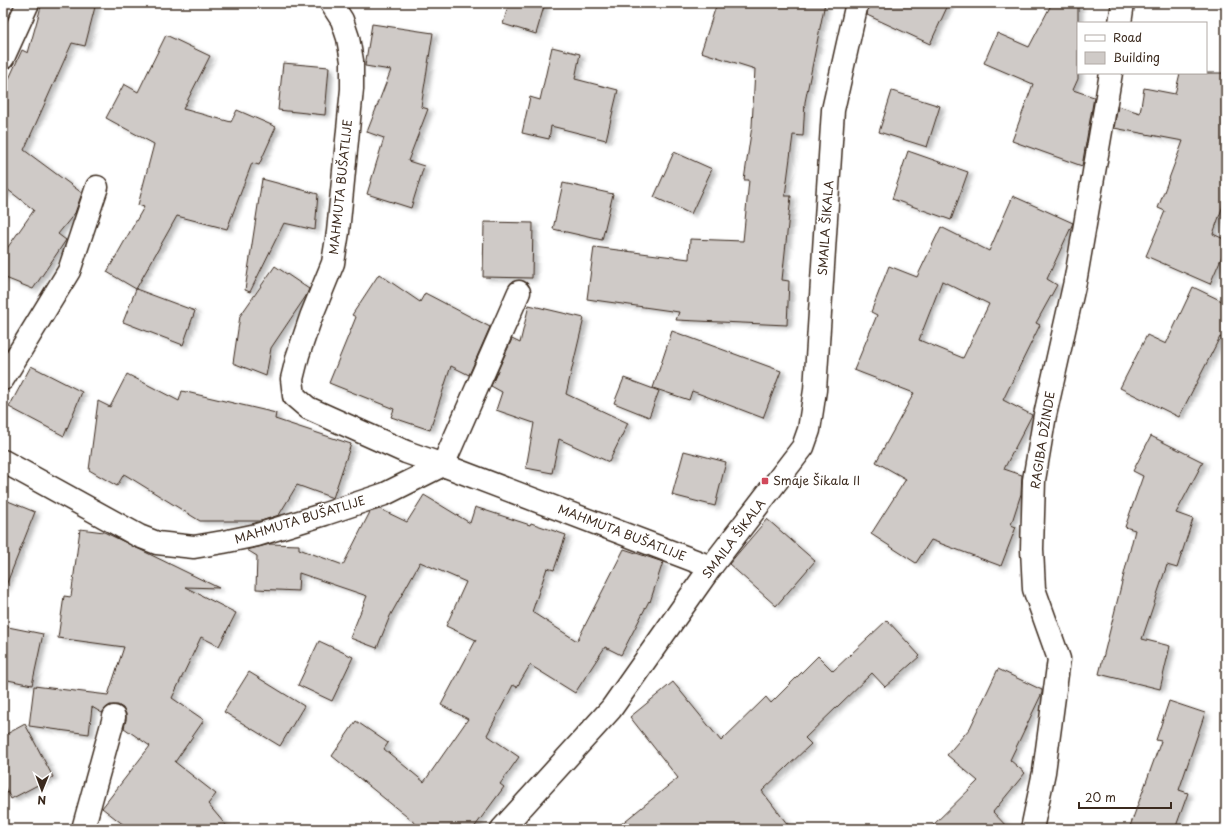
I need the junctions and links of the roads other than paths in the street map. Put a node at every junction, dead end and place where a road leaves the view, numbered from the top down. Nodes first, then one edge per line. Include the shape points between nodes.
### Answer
1 (28, 3) edge
2 (331, 3) edge
3 (857, 3) edge
4 (1124, 3) edge
5 (1120, 22) edge
6 (3, 58) edge
7 (1111, 74) edge
8 (97, 187) dead end
9 (519, 292) dead end
10 (3, 379) edge
11 (3, 461) edge
12 (443, 465) junction
13 (711, 567) junction
14 (114, 717) dead end
15 (83, 829) edge
16 (502, 829) edge
17 (1032, 829) edge

1 - 6 street
2 - 12 street, MAHMUTA BUŠATLIJE via 342,20 348,38 352,61 351,97 333,263 298,355 292,379 294,396 308,408 406,452
3 - 13 street, SMAILA ŠIKALA via 833,110 816,390 809,430 803,447
4 - 5 street
7 - 17 street, RAGIBA DŽINDE via 1076,277 1045,415 1034,480 1034,589 1059,659 1044,772
8 - 10 street via 69,271
9 - 12 street
11 - 12 street, MAHMUTA BUŠATLIJE via 139,536 157,543 194,547 257,535 325,514 385,494
12 - 13 street, MAHMUTA BUŠATLIJE
13 - 16 street, SMAILA ŠIKALA via 611,710
14 - 15 street

